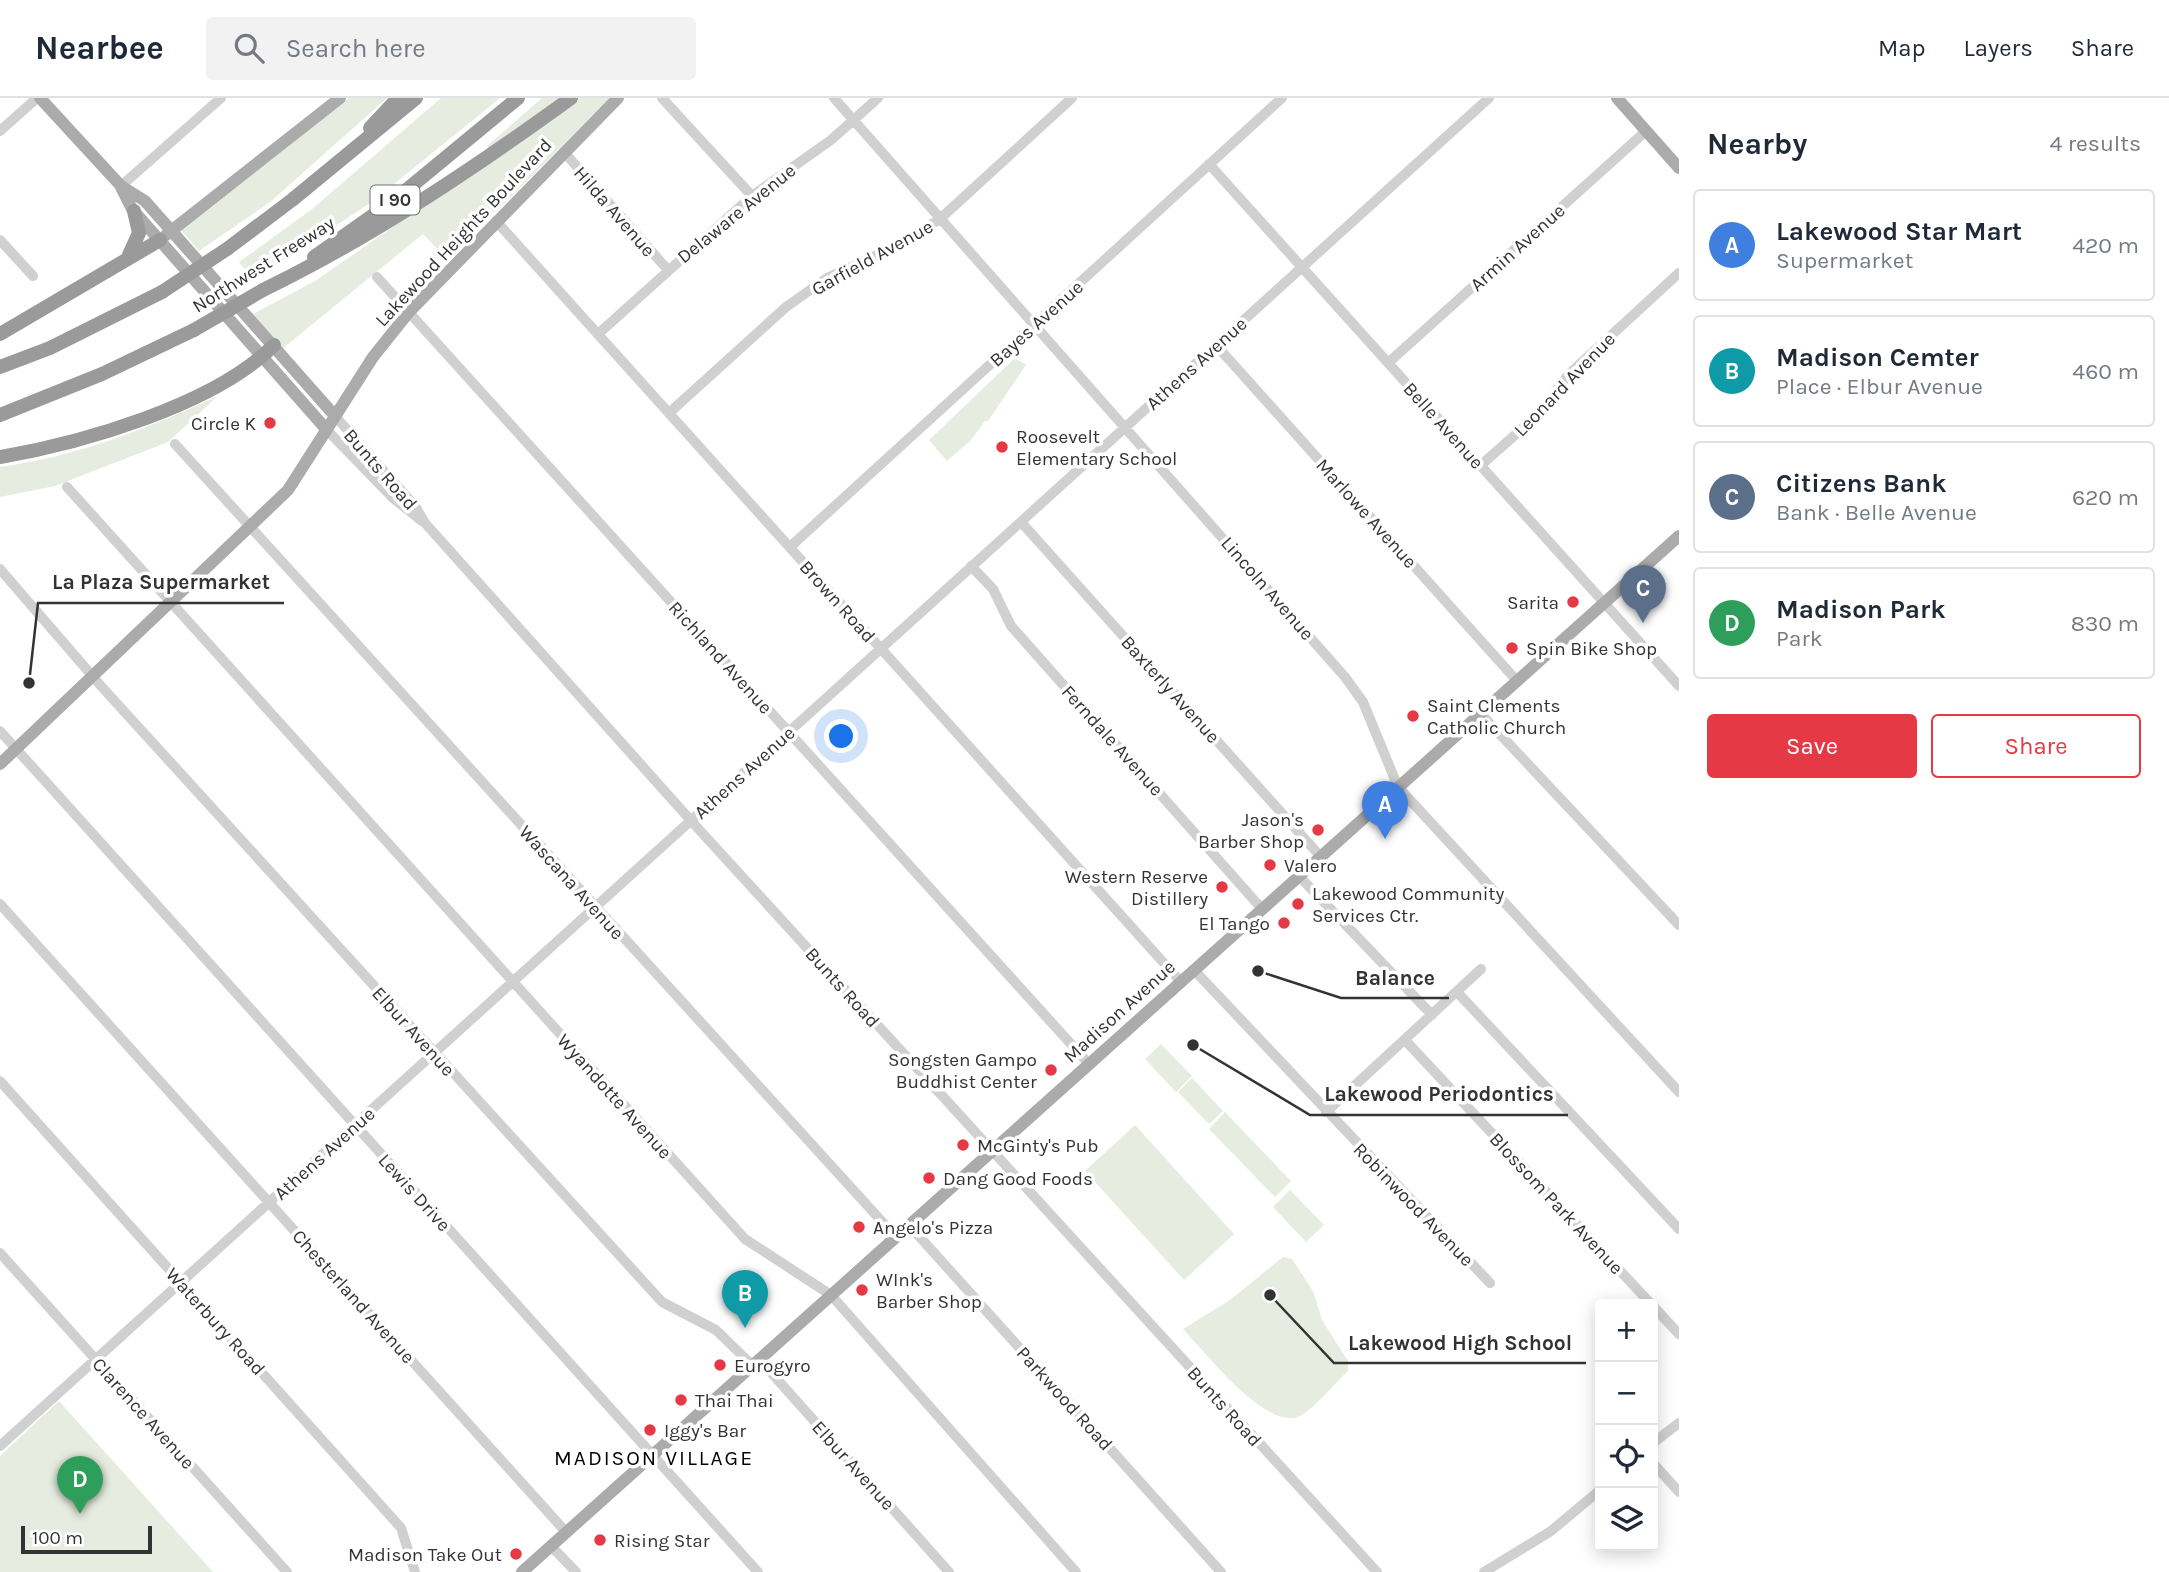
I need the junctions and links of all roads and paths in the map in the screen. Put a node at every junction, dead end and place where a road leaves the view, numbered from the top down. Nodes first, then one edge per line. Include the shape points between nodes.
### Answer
1 (38, 98) edge
2 (220, 98) edge
3 (340, 98) edge
4 (398, 98) edge
5 (416, 98) edge
6 (518, 98) edge
7 (571, 98) edge
8 (618, 98) edge
9 (662, 98) edge
10 (834, 98) edge
11 (878, 98) edge
12 (1072, 98) edge
13 (1282, 98) edge
14 (1489, 98) edge
15 (1617, 98) edge
16 (854, 120) junction
17 (0, 131) edge
18 (1646, 131) junction
19 (356, 148) junction
20 (564, 152) junction
21 (1209, 164) junction
22 (1679, 168) edge
23 (121, 186) junction
24 (752, 196) junction
25 (134, 211) junction
26 (941, 218) junction
27 (496, 221) junction
28 (165, 236) junction
29 (0, 240) edge
30 (124, 262) junction
31 (1302, 267) junction
32 (667, 269) junction
33 (1679, 273) edge
34 (33, 276) dead end
35 (377, 277) dead end
36 (263, 290) junction
37 (409, 312) junction
38 (1034, 324) junction
39 (0, 334) edge
40 (598, 334) junction
41 (274, 345) junction
42 (1216, 345) junction
43 (263, 356) junction
44 (1388, 363) junction
45 (0, 367) edge
46 (669, 413) junction
47 (0, 415) edge
48 (335, 416) junction
49 (1126, 427) junction
50 (327, 429) junction
51 (175, 444) dead end
52 (0, 457) edge
53 (1480, 466) junction
54 (67, 487) dead end
55 (1021, 522) junction
56 (425, 523) junction
57 (251, 525) junction
58 (1679, 536) edge
59 (790, 547) junction
60 (971, 566) junction
61 (0, 569) edge
62 (169, 601) junction
63 (1604, 603) junction
64 (881, 648) junction
65 (92, 677) junction
66 (1517, 681) junction
67 (1679, 686) edge
68 (1481, 713) junction
69 (0, 731) edge
70 (789, 732) junction
71 (16, 749) junction
72 (0, 764) edge
73 (1398, 787) junction
74 (691, 820) junction
75 (1321, 857) junction
76 (1299, 876) junction
77 (0, 904) edge
78 (595, 907) junction
79 (1262, 909) junction
80 (1679, 925) edge
81 (1480, 969) dead end
82 (1194, 970) junction
83 (512, 982) junction
84 (1181, 982) junction
85 (1457, 992) junction
86 (1432, 1015) junction
87 (1405, 1040) junction
88 (434, 1053) junction
89 (1089, 1064) junction
90 (0, 1081) edge
91 (1679, 1092) edge
92 (1325, 1112) junction
93 (355, 1125) junction
94 (992, 1150) junction
95 (269, 1202) junction
96 (909, 1225) junction
97 (1679, 1229) edge
98 (896, 1237) junction
99 (0, 1253) edge
100 (181, 1282) junction
101 (1490, 1283) dead end
102 (831, 1295) junction
103 (1646, 1299) edge
104 (1658, 1311) edge
105 (1679, 1334) edge
106 (96, 1359) junction
107 (756, 1362) junction
108 (1679, 1423) edge
109 (1658, 1439) edge
110 (0, 1446) edge
111 (652, 1454) junction
112 (1658, 1469) edge
113 (1679, 1492) edge
114 (1595, 1494) edge
115 (566, 1532) junction
116 (551, 1546) junction
117 (287, 1572) edge
118 (415, 1572) edge
119 (523, 1572) edge
120 (576, 1572) edge
121 (758, 1572) edge
122 (949, 1572) edge
123 (1076, 1572) edge
124 (1221, 1572) edge
125 (1377, 1572) edge
126 (1484, 1572) edge

1 - 17 street
1 - 23 main road
2 - 23 street
3 - 28 main road
4 - 19 highway
5 - 19 highway, Northwest Freeway
6 - 36 highway, Northwest Freeway / I 90 via 392,202
7 - 36 highway via 385,224
8 - 20 main road, Lakewood Heights Boulevard
9 - 24 street
10 - 16 street, Lincoln Avenue
11 - 16 street, Delaware Avenue
12 - 26 street, Garfield Avenue
13 - 21 street, Bayes Avenue
14 - 31 street, Athens Avenue
15 - 18 main road
16 - 24 street, Delaware Avenue
16 - 26 street, Lincoln Avenue
18 - 22 main road
18 - 44 street, Armin Avenue
19 - 45 highway, Northwest Freeway, bridge via 227,249 162,292 50,348
20 - 27 main road, Lakewood Heights Boulevard
20 - 32 street, Hilda Avenue
21 - 31 street, Belle Avenue
21 - 38 street, Bayes Avenue
23 - 25 main road
23 - 28 main road via 145,201
24 - 32 street, Delaware Avenue
25 - 28 main road
25 - 30 highway via 139,221 138,240
26 - 38 street, Lincoln Avenue
26 - 46 street, Garfield Avenue via 905,242 827,278 786,307
27 - 37 main road, Lakewood Heights Boulevard
27 - 40 street, Brown Road
28 - 30 highway
28 - 41 main road
28 - 43 main road
29 - 34 street
30 - 39 highway
31 - 42 street, Athens Avenue
31 - 44 street, Belle Avenue
32 - 40 street, Delaware Avenue
33 - 53 street, Leonard Avenue via 1568,375 1541,412
35 - 37 street, Richland Avenue
36 - 47 highway, Northwest Freeway / I 90, bridge via 194,330 102,374
37 - 48 main road, Lakewood Heights Boulevard
37 - 70 street, Richland Avenue
38 - 49 street, Lincoln Avenue
38 - 59 street, Bayes Avenue
40 - 46 street, Brown Road
41 - 43 highway
41 - 48 main road
42 - 49 street, Athens Avenue
42 - 66 street, Marlowe Avenue
43 - 50 main road
43 - 52 highway via 171,408 49,449
44 - 53 street, Belle Avenue
46 - 59 street, Brown Road
48 - 50 main road, Lakewood Heights Boulevard
48 - 56 street, Bunts Road
49 - 55 street, Athens Avenue
49 - 73 street, Lincoln Avenue via 1345,677 1363,702
50 - 56 street, Bunts Road via 393,498
50 - 57 main road, Lakewood Heights Boulevard via 288,490
51 - 57 street, Wascana Avenue
53 - 63 street, Belle Avenue
54 - 62 street, Wyandotte Avenue
55 - 60 street, Athens Avenue
55 - 75 street, Baxterly Avenue
56 - 74 street, Bunts Road
57 - 62 main road, Lakewood Heights Boulevard
57 - 78 street, Wascana Avenue
58 - 63 main road, Madison Avenue
59 - 64 street, Brown Road
60 - 64 street, Athens Avenue
60 - 79 street, Ferndale Avenue via 993,589 1011,626
61 - 65 street, Elbur Avenue
62 - 65 main road, Lakewood Heights Boulevard
62 - 83 street, Wyandotte Avenue
63 - 66 main road, Madison Avenue
63 - 67 street, Belle Avenue
64 - 70 street, Athens Avenue
64 - 84 street, Brown Road
65 - 71 main road, Lakewood Heights Boulevard
65 - 88 street, Elbur Avenue
66 - 68 main road, Madison Avenue
68 - 73 main road, Madison Avenue
68 - 80 street
69 - 71 street, Lewis Drive
70 - 74 street, Athens Avenue
70 - 89 street, Richland Avenue
71 - 72 main road, Lakewood Heights Boulevard
71 - 93 street, Lewis Drive
73 - 75 main road, Madison Avenue
73 - 91 street, Lincoln Avenue
74 - 78 street, Athens Avenue
74 - 94 street, Bunts Road
75 - 76 main road, Madison Avenue
76 - 79 main road, Madison Avenue
76 - 86 street
77 - 95 street, Chesterland Avenue
78 - 83 street, Athens Avenue
78 - 98 street, Wascana Avenue
79 - 82 main road, Madison Avenue
81 - 85 street
82 - 84 main road, Madison Avenue
82 - 92 street, Robinwood Avenue
83 - 88 street, Athens Avenue
83 - 102 street, Wyandotte Avenue via 746,1239
84 - 89 main road, Madison Avenue
85 - 86 street
85 - 97 street
86 - 87 street
87 - 92 street
87 - 103 street, Blossom Park Avenue
88 - 93 street, Athens Avenue
88 - 107 street, Elbur Avenue via 662,1302 716,1330
89 - 94 main road, Madison Avenue
90 - 100 street, Waterbury Road
92 - 101 street, Robinwood Avenue
93 - 95 street, Athens Avenue
93 - 111 street, Lewis Drive
94 - 96 main road, Madison Avenue
94 - 125 street, Bunts Road
95 - 100 street, Athens Avenue
95 - 115 street, Chesterland Avenue
96 - 98 main road, Madison Avenue
96 - 124 street, Parkwood Road
98 - 102 main road, Madison Avenue
99 - 106 street, Clarence Avenue
100 - 106 street, Athens Avenue
100 - 118 street, Waterbury Road via 401,1528
102 - 107 main road, Madison Avenue
102 - 123 street, Wyandotte Avenue
104 - 105 street, Blossom Park Avenue
106 - 110 street, Athens Avenue
106 - 117 street, Clarence Avenue
107 - 111 main road, Madison Avenue
107 - 122 street, Elbur Avenue
108 - 109 street
111 - 115 main road, Madison Avenue
111 - 121 street, Lewis Drive
112 - 113 street
114 - 126 street via 1535,1542
115 - 116 main road, Madison Avenue
116 - 119 main road, Madison Avenue
116 - 120 street

